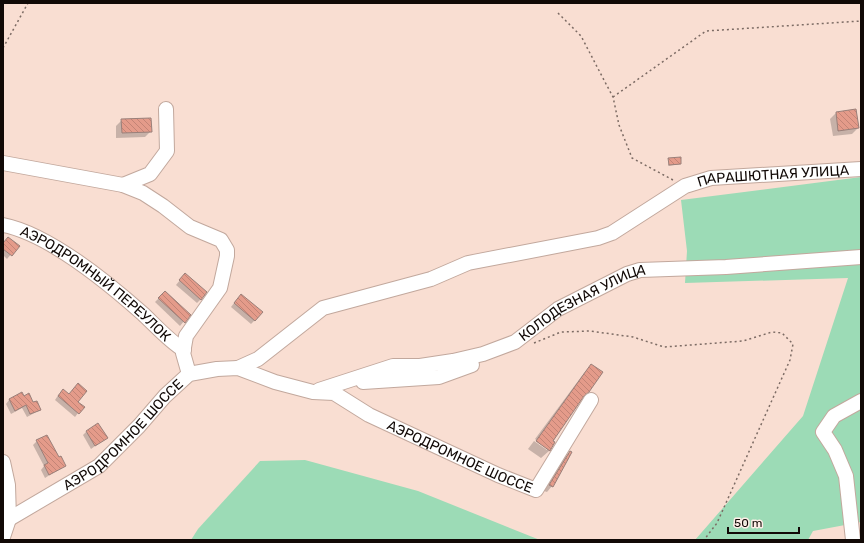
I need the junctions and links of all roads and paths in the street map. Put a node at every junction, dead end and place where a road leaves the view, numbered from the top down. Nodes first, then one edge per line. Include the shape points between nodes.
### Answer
1 (28, 3) edge
2 (558, 13) dead end
3 (861, 21) edge
4 (3, 48) edge
5 (613, 97) junction
6 (166, 109) dead end
7 (3, 163) edge
8 (861, 169) edge
9 (123, 185) junction
10 (685, 186) junction
11 (3, 225) edge
12 (861, 257) edge
13 (861, 266) edge
14 (524, 347) junction
15 (184, 350) junction
16 (238, 368) junction
17 (189, 374) junction
18 (314, 392) junction
19 (334, 394) junction
20 (590, 400) dead end
21 (861, 401) edge
22 (3, 462) edge
23 (9, 519) junction
24 (3, 537) edge
25 (704, 540) edge
26 (854, 540) edge

1 - 4 path
2 - 5 path via 581,36
3 - 5 path via 706,31
5 - 10 path via 619,126 632,158
6 - 9 street via 167,151 150,174
7 - 9 street
8 - 10 street, ПАРАШЮТНАЯ УЛИЦА via 710,178
9 - 15 street via 164,206 190,227 221,240 227,250 220,288 186,336
10 - 16 street, ПАРАШЮТНАЯ УЛИЦА via 612,233 598,238 468,263 431,279 323,308 258,359
11 - 15 street, АЭРОДРОМНЫЙ ПЕРЕУЛОК via 46,242 93,273
12 - 18 street, КОЛОДЕЗНАЯ УЛИЦА via 726,267 640,270 626,274 558,309 515,342 483,354 453,362 393,366
13 - 14 street, КОЛОДЕЗНАЯ УЛИЦА via 640,278 582,304 551,323
14 - 19 street via 439,377 357,383
14 - 25 path via 560,332 590,331 633,337 664,347 742,341 772,332 782,333 793,344 790,360 717,523
15 - 17 street
16 - 17 street, АЭРОДРОМНОЕ ШОССЕ via 218,368
16 - 18 street, АЭРОДРОМНОЕ ШОССЕ via 275,382
17 - 23 street, АЭРОДРОМНОЕ ШОССЕ via 99,466
18 - 19 street, АЭРОДРОМНОЕ ШОССЕ
19 - 20 street, АЭРОДРОМНОЕ ШОССЕ via 369,416 536,490
21 - 26 street via 834,416 823,432 835,450 846,476
22 - 23 street via 8,485
23 - 24 street

